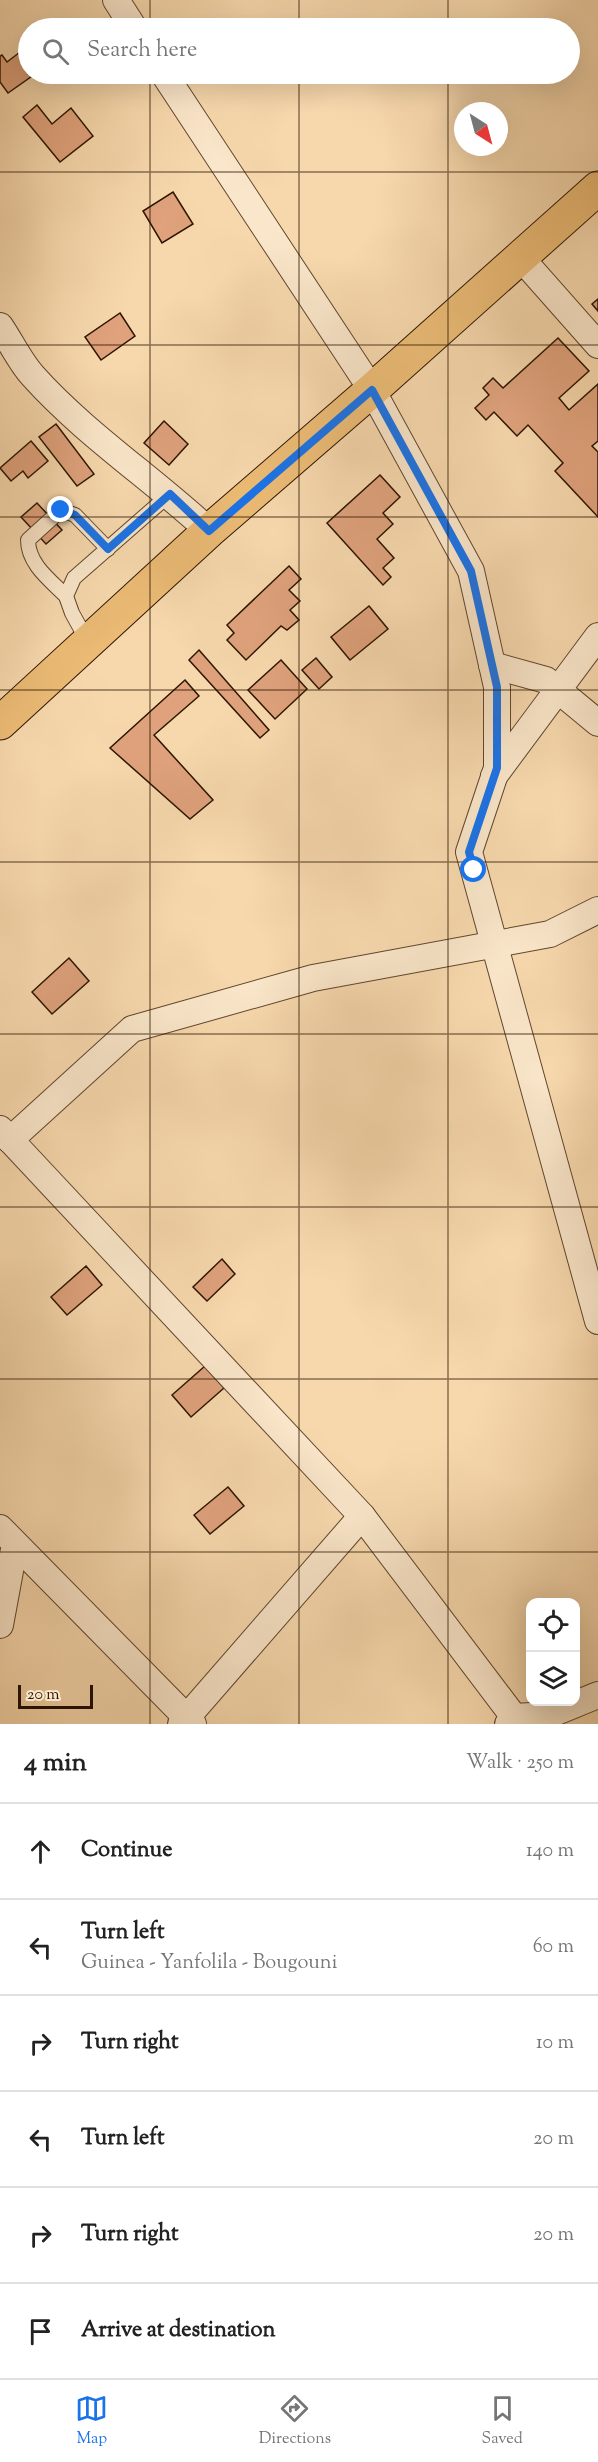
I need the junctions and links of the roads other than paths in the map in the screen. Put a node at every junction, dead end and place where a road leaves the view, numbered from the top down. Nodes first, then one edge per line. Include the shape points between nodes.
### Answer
1 (116, 0) edge
2 (128, 18) edge
3 (171, 84) edge
4 (598, 188) edge
5 (521, 258) junction
6 (0, 326) edge
7 (598, 345) edge
8 (372, 390) junction
9 (170, 494) junction
10 (209, 531) junction
11 (108, 549) junction
12 (66, 596) junction
13 (598, 636) edge
14 (88, 642) junction
15 (492, 665) junction
16 (559, 689) junction
17 (0, 723) edge
18 (598, 723) edge
19 (494, 777) junction
20 (598, 910) edge
21 (494, 945) junction
22 (5, 1135) edge
23 (598, 1321) edge
24 (362, 1516) junction
25 (8, 1536) edge
26 (0, 1625) edge
27 (598, 1695) edge
28 (511, 1720) edge
29 (187, 1722) edge

1 - 2 street
3 - 8 street
4 - 5 main road
5 - 7 street
5 - 8 main road
6 - 9 street via 31,374 66,410
8 - 10 main road
8 - 15 street via 471,571
9 - 10 street
9 - 11 lane
10 - 14 main road
11 - 12 lane via 74,578
11 - 12 lane via 75,515 61,510 28,540 28,552 35,565
12 - 14 lane
13 - 16 street
14 - 17 main road
15 - 16 street via 546,680
15 - 19 street via 497,687
16 - 18 street
16 - 19 street
19 - 21 street via 469,852
20 - 21 street via 550,934
21 - 22 street via 313,978 132,1029
21 - 23 street
22 - 24 street
24 - 28 street
24 - 29 street
25 - 26 street
25 - 29 street
27 - 28 street via 549,1714

